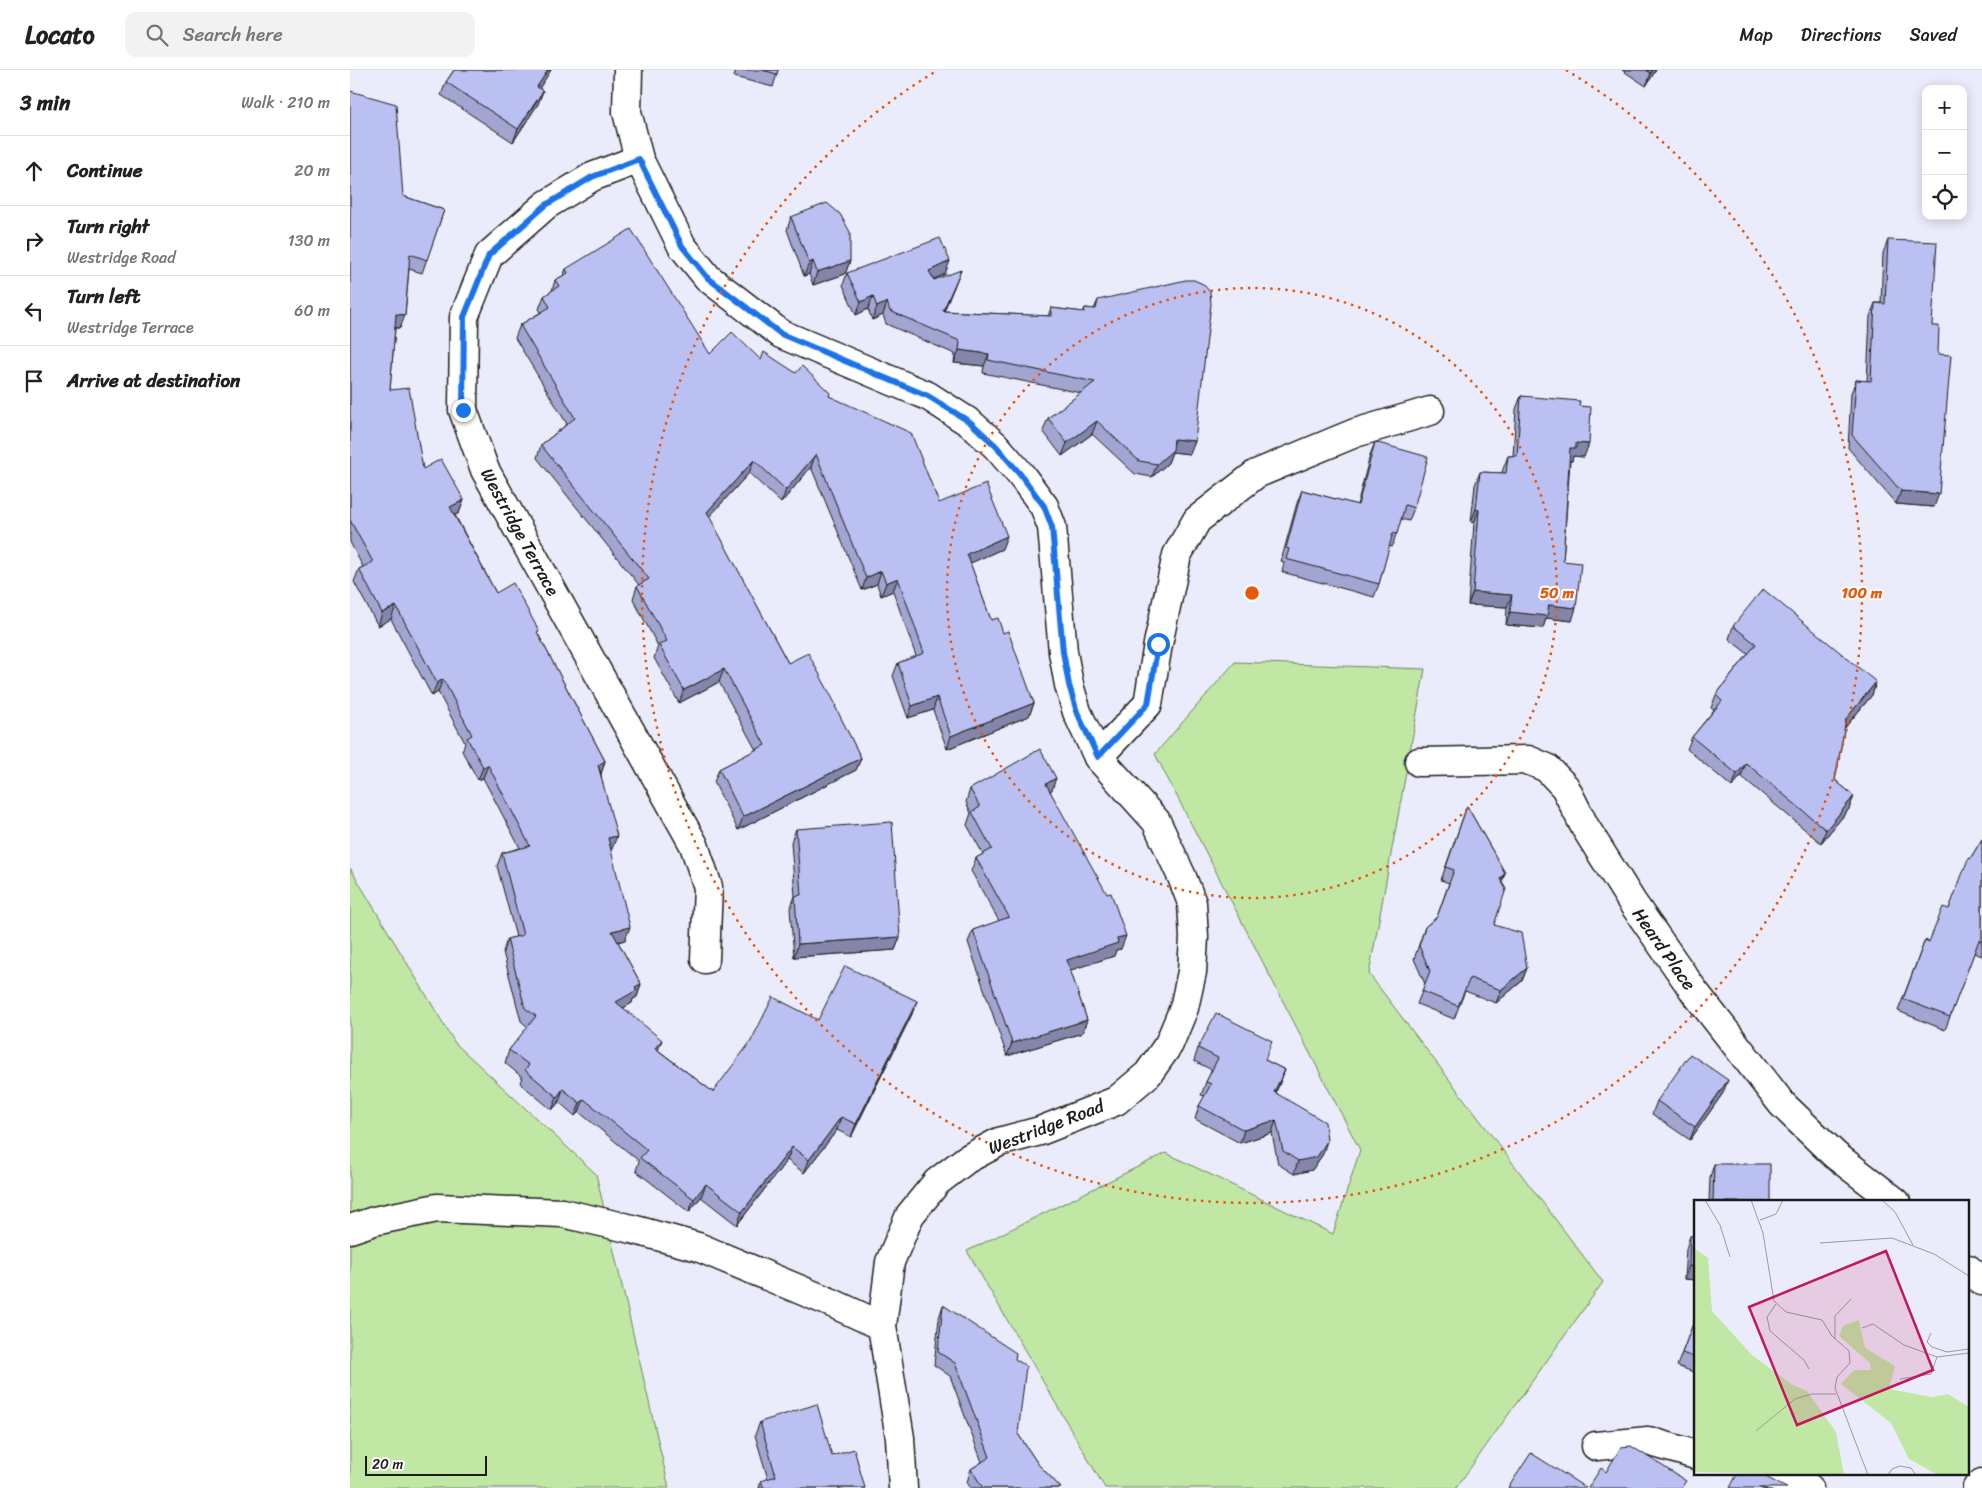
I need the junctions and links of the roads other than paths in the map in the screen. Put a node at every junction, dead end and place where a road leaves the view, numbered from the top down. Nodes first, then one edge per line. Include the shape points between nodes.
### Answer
1 (628, 70) edge
2 (639, 159) junction
3 (1430, 411) dead end
4 (1098, 757) junction
5 (1419, 762) dead end
6 (705, 959) dead end
7 (1893, 1200) edge
8 (350, 1229) edge
9 (1970, 1271) edge
10 (1982, 1282) edge
11 (882, 1326) junction
12 (1596, 1446) dead end
13 (1694, 1453) edge
14 (1771, 1476) edge
15 (1982, 1484) edge
16 (904, 1488) edge
17 (1809, 1488) edge
18 (1977, 1488) edge

1 - 2 street, Westridge Road via 627,112
2 - 4 street, Westridge Road via 682,246 708,278 781,334 928,396 970,422 1021,475 1044,506 1052,527 1069,685 1077,712
2 - 6 street, Westridge Terrace via 592,177 546,205 489,255 464,317 463,410 485,470 694,845 708,887
3 - 4 street via 1355,433 1256,474 1197,520 1177,555 1148,704
4 - 11 street, Westridge Road via 1156,821 1192,903 1192,972 1184,1008 1169,1044 1148,1074 1116,1101 1040,1131 1000,1142 967,1159 937,1182 910,1214 890,1262
5 - 7 street, Heard Place via 1528,760 1547,768 1565,787 1585,827 1632,902 1694,992 1782,1104 1835,1155
8 - 11 street via 437,1208 562,1213 698,1247
9 - 10 street
11 - 16 street, Westridge Road via 900,1438
12 - 13 street via 1648,1441
14 - 17 street
15 - 18 street

